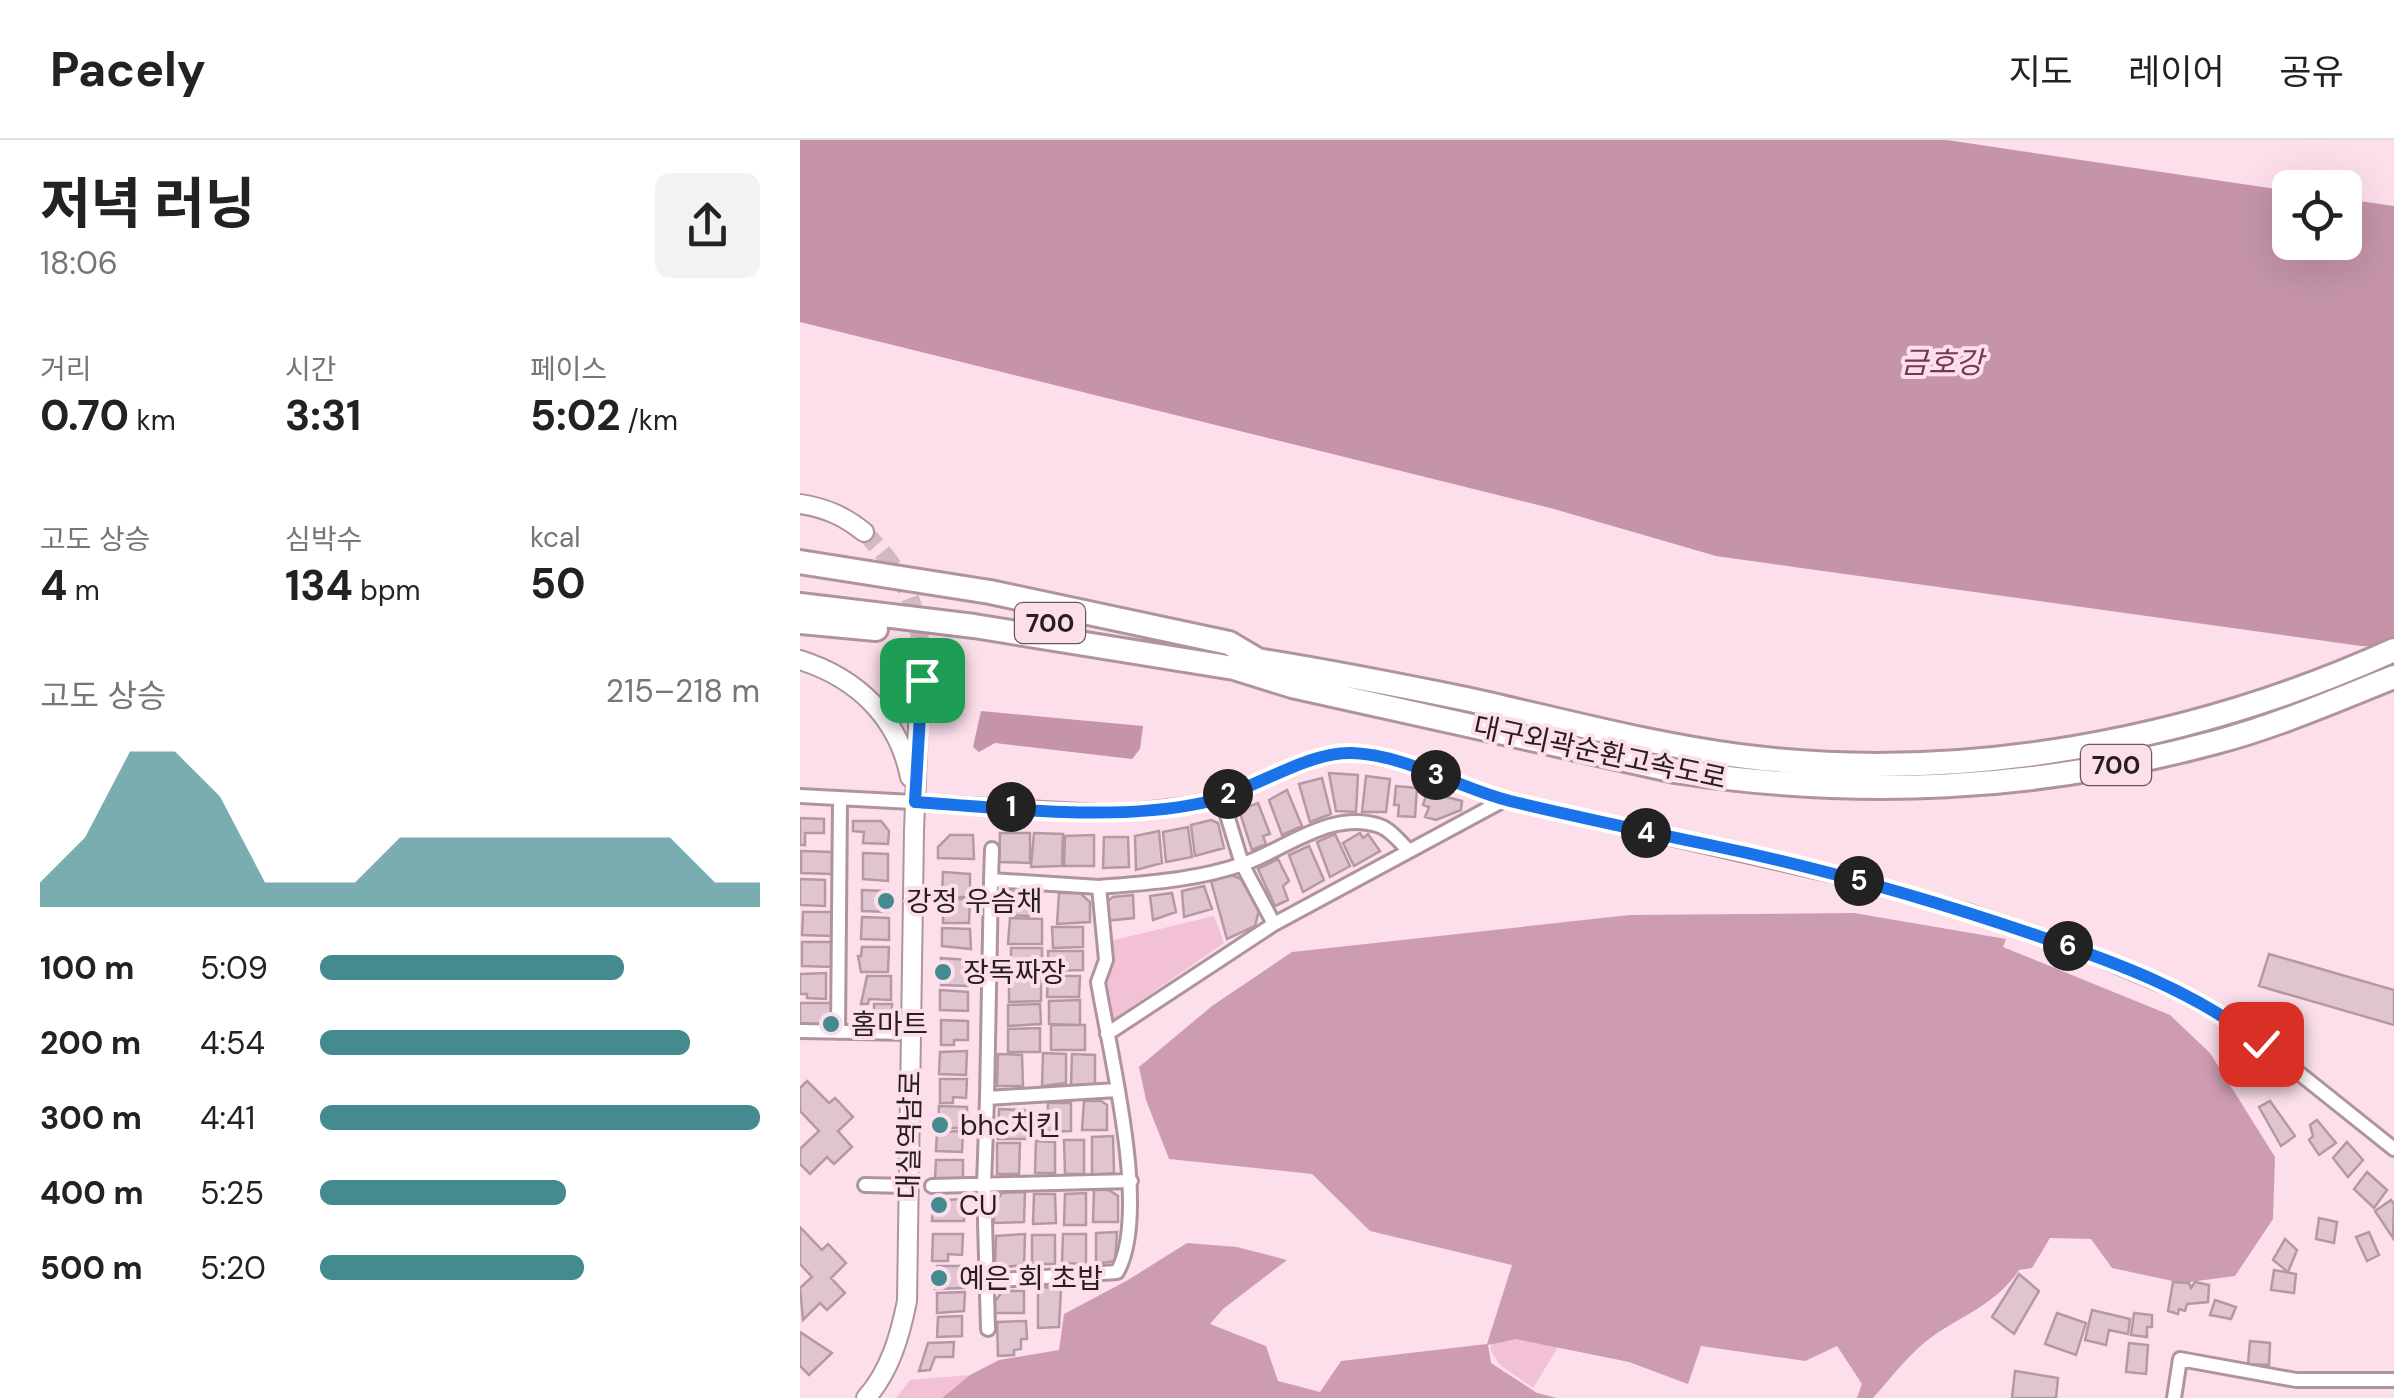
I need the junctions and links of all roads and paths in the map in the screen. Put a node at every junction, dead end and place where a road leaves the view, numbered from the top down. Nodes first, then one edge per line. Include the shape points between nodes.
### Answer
1 (800, 504) edge
2 (864, 532) tunnel mouth
3 (800, 562) edge
4 (800, 589) edge
5 (800, 605) edge
6 (800, 622) edge
7 (922, 648) tunnel mouth
8 (2394, 650) edge
9 (800, 660) edge
10 (1260, 660) junction
11 (1234, 668) junction
12 (2394, 676) edge
13 (1295, 677) junction
14 (800, 796) edge
15 (840, 798) junction
16 (1504, 800) junction
17 (915, 802) junction
18 (1227, 815) dead end
19 (992, 849) dead end
20 (1409, 850) junction
21 (1242, 864) junction
22 (991, 880) junction
23 (1099, 887) junction
24 (1274, 924) junction
25 (800, 1031) edge
26 (838, 1032) junction
27 (911, 1033) junction
28 (1107, 1034) junction
29 (1117, 1090) junction
30 (987, 1098) junction
31 (2394, 1149) edge
32 (1131, 1182) junction
33 (984, 1185) junction
34 (865, 1186) dead end
35 (908, 1186) junction
36 (932, 1186) dead end
37 (986, 1280) junction
38 (988, 1329) dead end
39 (2394, 1380) edge
40 (866, 1398) edge
41 (2174, 1398) edge

1 - 2 street via 848,518
3 - 10 highway via 1008,596 1229,643
4 - 10 highway, 대구외곽순환고속도로 / 700
5 - 11 highway, 대구외곽순환고속도로 / 700
6 - 11 highway via 976,639 1183,671
7 - 17 street
8 - 13 highway, 대구외곽순환고속도로 / 700 via 2266,702 2101,742 1892,766 1678,747 1464,699
9 - 17 street via 834,672 876,706 906,758
10 - 13 highway, 대구외곽순환고속도로 / 700
11 - 13 highway, 대구외곽순환고속도로 / 700
12 - 13 highway, 대구외곽순환고속도로 / 700 via 2218,742 2023,781 1940,788 1826,787 1675,771 1454,722
14 - 15 street
15 - 17 street
15 - 26 street
16 - 17 street via 1351,752 1203,803 1119,813
16 - 20 street
16 - 31 street via 1854,880 2084,952 2240,1026
17 - 27 street, 대실역남로
18 - 21 street
19 - 22 street
20 - 21 street via 1383,826 1356,822 1328,826
20 - 24 street
21 - 23 street
21 - 24 street
22 - 23 street
22 - 30 street
23 - 28 street via 1106,960 1098,982
24 - 28 street
25 - 26 street
26 - 27 street
27 - 35 street, 대실역남로
28 - 29 street
29 - 30 street
29 - 32 street
30 - 33 street
32 - 33 street
32 - 37 street via 1125,1259 1118,1272
33 - 36 street
33 - 37 street
34 - 35 street
35 - 40 street, 대실역남로 via 907,1301 900,1336
37 - 38 street
39 - 41 street via 2296,1380 2180,1359

